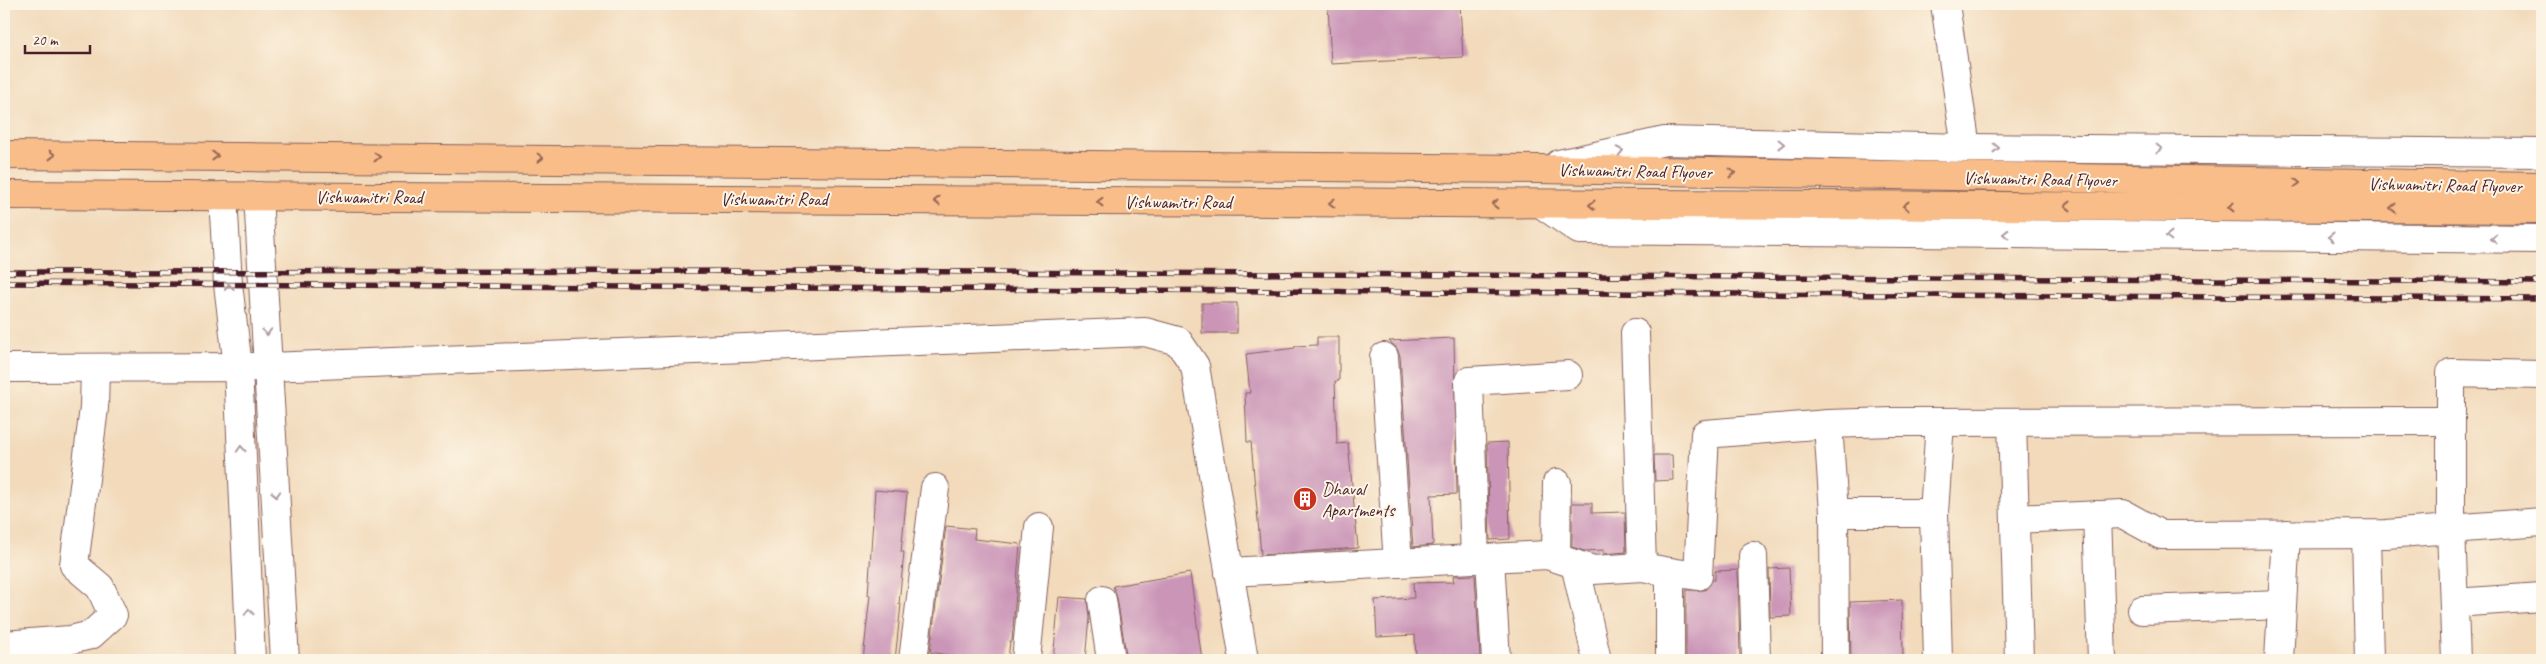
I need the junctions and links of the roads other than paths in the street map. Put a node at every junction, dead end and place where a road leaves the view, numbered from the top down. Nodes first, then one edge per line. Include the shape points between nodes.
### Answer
1 (1946, 4) edge
2 (1966, 148) junction
3 (2542, 153) edge
4 (4, 155) edge
5 (1538, 169) junction
6 (2542, 186) edge
7 (4, 195) edge
8 (223, 196) junction
9 (258, 196) junction
10 (2441, 197) junction
11 (1543, 205) junction
12 (2542, 209) edge
13 (2542, 239) edge
14 (1635, 333) dead end
15 (1384, 358) dead end
16 (238, 367) junction
17 (269, 367) junction
18 (4, 368) edge
19 (95, 368) junction
20 (2542, 375) edge
21 (1568, 376) dead end
22 (2451, 421) junction
23 (1940, 422) junction
24 (2012, 422) junction
25 (1828, 424) junction
26 (1557, 483) dead end
27 (935, 488) dead end
28 (1834, 513) junction
29 (1934, 513) junction
30 (2097, 515) junction
31 (2015, 519) junction
32 (2542, 522) edge
33 (1039, 527) dead end
34 (2451, 529) junction
35 (2286, 534) junction
36 (2366, 534) junction
37 (1753, 556) dead end
38 (1483, 558) junction
39 (1565, 561) junction
40 (1398, 563) junction
41 (1642, 567) junction
42 (1229, 572) junction
43 (1670, 572) junction
44 (2542, 597) edge
45 (1102, 600) dead end
46 (2454, 603) junction
47 (2282, 606) junction
48 (2142, 610) dead end
49 (4, 645) edge
50 (251, 660) edge
51 (285, 660) edge
52 (913, 660) edge
53 (1026, 660) edge
54 (1111, 660) edge
55 (1244, 660) edge
56 (1496, 660) edge
57 (1597, 660) edge
58 (1670, 660) edge
59 (1756, 660) edge
60 (1835, 660) edge
61 (1938, 660) edge
62 (2019, 660) edge
63 (2102, 660) edge
64 (2278, 660) edge
65 (2369, 660) edge
66 (2456, 660) edge

1 - 2 street
2 -> 3 street
5 -> 2 street via 1665,142
4 -> 5 main road, Vishwamitri Road
5 -> 10 main road, Vishwamitri Road Flyover
6 - 10 main road, Vishwamitri Road Flyover
7 - 8 main road, Vishwamitri Road
8 - 9 main road, Vishwamitri Road
16 -> 8 street via 228,284
11 -> 9 main road, Vishwamitri Road
9 -> 17 street
10 -> 11 main road, Vishwamitri Road Flyover
10 - 12 main road, Vishwamitri Road Flyover
13 -> 11 street via 1579,230
14 - 41 street
15 - 40 street
16 - 17 street
16 - 19 street
50 -> 16 street
17 - 42 street via 1145,332 1178,341 1195,366
17 -> 51 street
18 - 19 street
19 - 49 street via 94,408 74,565 100,587 113,614 91,636
20 - 22 street via 2451,373
21 - 38 street via 1469,381
22 - 24 street
22 - 34 street
23 - 24 street
23 - 25 street
23 - 29 street
24 - 31 street
25 - 28 street
25 - 43 street via 1705,434 1698,576
26 - 39 street
27 - 52 street
28 - 29 street
28 - 60 street
29 - 61 street
30 - 31 street
30 - 35 street via 2123,514 2161,535
30 - 63 street
31 - 62 street
32 - 34 street
33 - 53 street
34 - 36 street
34 - 46 street
35 - 36 street
35 - 47 street
36 - 65 street
37 - 59 street
38 - 39 street via 1547,555
38 - 40 street
38 - 56 street
39 - 41 street via 1593,570
39 - 57 street
40 - 42 street
41 - 43 street
42 - 55 street
43 - 58 street
44 - 46 street
45 - 54 street
46 - 66 street
47 - 48 street
47 - 64 street

